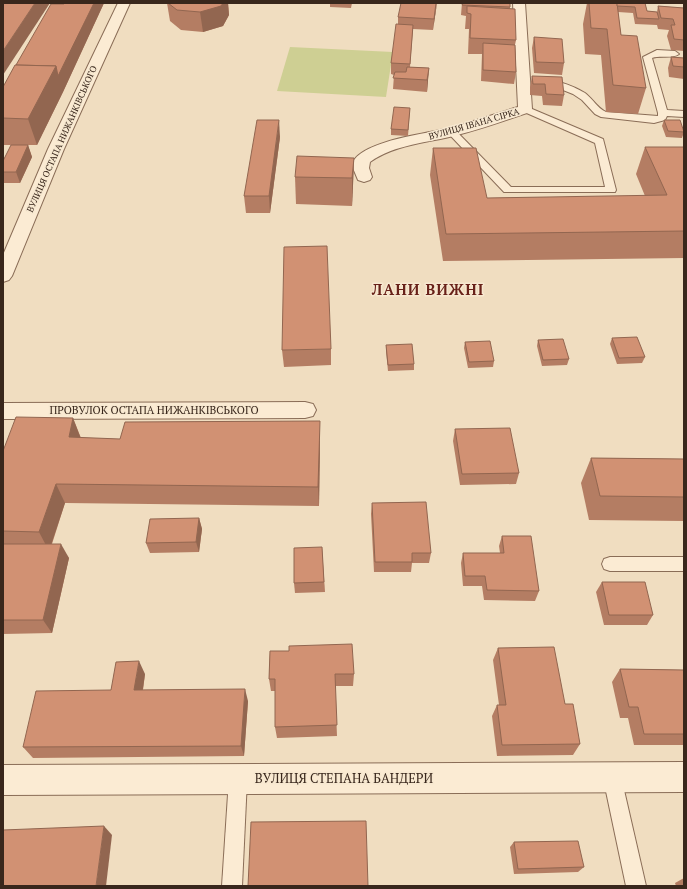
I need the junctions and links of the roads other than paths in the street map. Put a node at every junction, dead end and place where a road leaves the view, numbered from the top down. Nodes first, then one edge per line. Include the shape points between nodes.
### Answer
1 (124, 3) edge
2 (519, 3) edge
3 (675, 54) dead end
4 (530, 82) junction
5 (525, 109) junction
6 (663, 113) junction
7 (684, 114) edge
8 (452, 132) junction
9 (364, 177) dead end
10 (3, 276) edge
11 (305, 410) dead end
12 (3, 411) edge
13 (610, 564) dead end
14 (684, 564) edge
15 (612, 777) junction
16 (684, 777) edge
17 (238, 779) junction
18 (3, 780) edge
19 (232, 886) edge
20 (636, 886) edge

1 - 10 street, ВУЛИЦЯ ОСТАПА НИЖАНКІВСЬКОГО via 56,149
2 - 4 street, ВУЛИЦЯ ІВАНА СІРКА
3 - 6 lane via 657,53 647,57
4 - 5 street, ВУЛИЦЯ ІВАНА СІРКА
4 - 6 lane via 560,86 578,93 597,112 604,115 654,120 662,118
5 - 8 street, ВУЛИЦЯ ІВАНА СІРКА
5 - 8 lane via 600,141 611,190 508,190
6 - 7 lane
8 - 9 street, ВУЛИЦЯ ІВАНА СІРКА via 369,154 358,161
11 - 12 street, ПРОВУЛОК ОСТАПА НИЖАНКІВСЬКОГО
13 - 14 lane
15 - 16 street, ВУЛИЦЯ СТЕПАНА БАНДЕРИ
15 - 17 street, ВУЛИЦЯ СТЕПАНА БАНДЕРИ
15 - 20 lane
17 - 18 street, ВУЛИЦЯ СТЕПАНА БАНДЕРИ
17 - 19 lane

